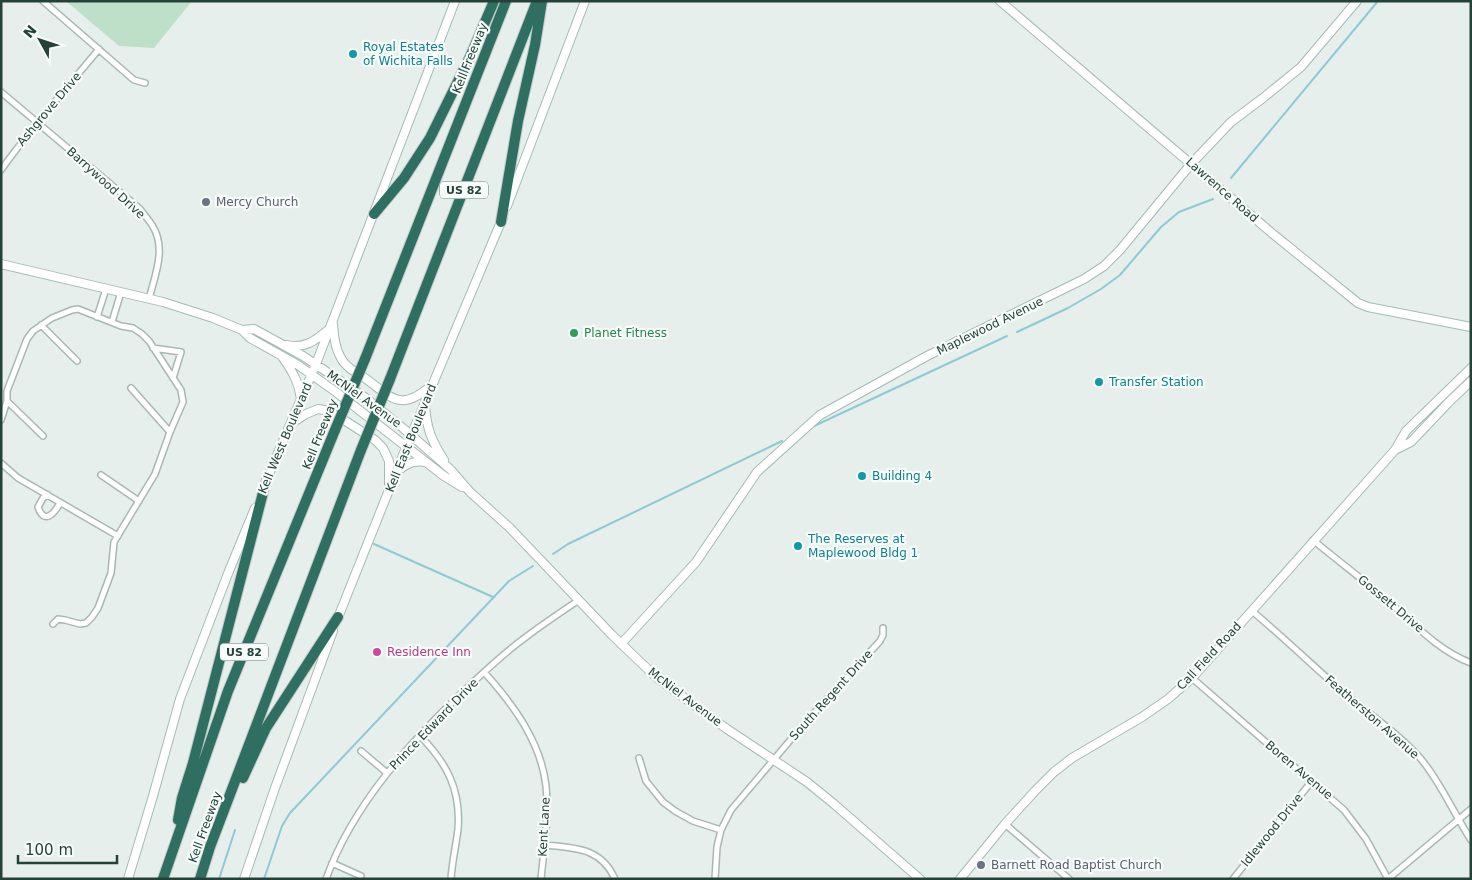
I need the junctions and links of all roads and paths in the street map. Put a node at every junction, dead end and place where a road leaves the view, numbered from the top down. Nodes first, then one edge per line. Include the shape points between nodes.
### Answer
1 (43, 1) edge
2 (455, 1) edge
3 (494, 1) edge
4 (506, 1) edge
5 (538, 1) edge
6 (542, 1) edge
7 (586, 1) edge
8 (1000, 1) edge
9 (1357, 1) edge
10 (99, 49) junction
11 (146, 83) dead end
12 (1, 92) edge
13 (37, 122) junction
14 (1192, 164) junction
15 (1, 170) edge
16 (374, 214) junction
17 (501, 222) junction
18 (1, 264) edge
19 (106, 289) junction
20 (121, 292) junction
21 (149, 299) junction
22 (97, 317) junction
23 (112, 322) junction
24 (41, 325) junction
25 (331, 326) junction
26 (1471, 327) edge
27 (242, 330) junction
28 (282, 344) junction
29 (153, 348) junction
30 (282, 356) junction
31 (77, 361) dead end
32 (316, 364) junction
33 (1471, 368) edge
34 (312, 375) junction
35 (173, 378) junction
36 (1471, 382) edge
37 (433, 384) junction
38 (131, 388) dead end
39 (7, 401) junction
40 (301, 401) junction
41 (425, 405) junction
42 (1, 420) edge
43 (291, 424) junction
44 (170, 432) junction
45 (43, 436) dead end
46 (412, 436) junction
47 (407, 447) junction
48 (1395, 450) junction
49 (1, 463) edge
50 (427, 463) junction
51 (451, 470) junction
52 (101, 475) dead end
53 (394, 477) junction
54 (265, 484) junction
55 (470, 492) junction
56 (388, 493) junction
57 (48, 496) junction
58 (139, 501) junction
59 (60, 503) junction
60 (118, 536) junction
61 (1314, 540) junction
62 (579, 600) junction
63 (1252, 611) junction
64 (338, 618) junction
65 (53, 624) dead end
66 (883, 628) dead end
67 (621, 644) junction
68 (1471, 663) edge
69 (484, 672) junction
70 (1192, 678) junction
71 (420, 736) junction
72 (361, 752) dead end
73 (639, 758) dead end
74 (774, 760) junction
75 (388, 773) junction
76 (1312, 781) junction
77 (1471, 809) edge
78 (1458, 820) junction
79 (1005, 824) junction
80 (721, 830) junction
81 (1471, 840) edge
82 (544, 845) junction
83 (210, 847) junction
84 (171, 857) junction
85 (332, 863) junction
86 (361, 876) dead end
87 (128, 879) edge
88 (164, 879) edge
89 (200, 879) edge
90 (244, 879) edge
91 (326, 879) edge
92 (451, 879) edge
93 (541, 879) edge
94 (615, 879) edge
95 (715, 879) edge
96 (920, 879) edge
97 (960, 879) edge
98 (1069, 879) edge
99 (1233, 879) edge
100 (1388, 879) edge

1 - 10 street
2 - 16 main road, Kell West Boulevard
3 - 16 highway via 430,138 404,178
4 - 84 highway, Kell Freeway / US 82, bridge via 365,359 228,691
5 - 83 highway, Kell Freeway / US 82, bridge via 361,450
6 - 17 highway
7 - 17 main road, Kell East Boulevard
8 - 14 main road, Lawrence Road
9 - 14 main road, Maplewood Avenue via 1301,67 1232,122
10 - 11 street via 134,80
10 - 13 street, Ashgrove Drive
12 - 13 street, Barrywood Drive
13 - 15 street, Ashgrove Drive
13 - 21 street, Barrywood Drive via 140,209 153,226 160,245
14 - 26 main road, Lawrence Road via 1358,303
14 - 67 main road, Maplewood Avenue via 1104,266 1084,279 927,356 820,415 757,472 696,562
16 - 25 main road, Kell West Boulevard
17 - 37 main road, Kell East Boulevard
18 - 19 main road, McNiel Avenue
19 - 20 main road, McNiel Avenue
19 - 22 street
20 - 21 main road, McNiel Avenue
20 - 23 street
21 - 27 main road, McNiel Avenue
22 - 23 street
22 - 24 street via 78,309
23 - 29 street via 138,331
24 - 31 street
24 - 39 street via 27,339 7,391
25 - 28 main road via 314,342 304,346
25 - 32 main road, Kell West Boulevard
25 - 37 main road via 342,360 394,400 413,398
27 - 28 main road, McNiel Avenue via 254,329
27 - 30 main road, McNiel Avenue
28 - 32 main road, McNiel Avenue
29 - 35 street
29 - 35 street via 181,352
30 - 34 main road, McNiel Avenue
30 - 40 main road via 299,386
32 - 34 main road, Kell West Boulevard
32 - 46 main road, McNiel Avenue via 366,398
33 - 48 main road, Call Field Road via 1406,431
34 - 40 main road, Kell West Boulevard
34 - 47 main road, McNiel Avenue
35 - 44 street via 181,390 183,402
36 - 48 main road, Call Field Road via 1411,442
37 - 41 main road, Kell East Boulevard
38 - 44 street
39 - 42 street
39 - 45 street
40 - 43 main road, Kell West Boulevard
41 - 46 main road, Kell East Boulevard
41 - 51 main road via 426,426
43 - 54 main road, Kell West Boulevard
43 - 56 main road via 318,409 330,411 375,440 389,461
44 - 58 street via 155,474
46 - 47 main road, Kell East Boulevard
46 - 51 main road, McNiel Avenue
47 - 50 main road, McNiel Avenue
47 - 53 main road, Kell East Boulevard
48 - 61 main road, Call Field Road
49 - 57 street via 18,478
50 - 53 main road via 412,462
50 - 55 main road, McNiel Avenue
51 - 55 main road, McNiel Avenue
52 - 58 street
53 - 56 main road, Kell East Boulevard
54 - 84 highway via 182,798
54 - 87 main road, Kell West Boulevard via 180,699
55 - 62 main road, McNiel Avenue via 510,528
56 - 64 main road, Kell East Boulevard
57 - 59 street
57 - 59 street via 38,507 44,516 51,516
58 - 60 street
59 - 60 street
60 - 65 street via 114,542 111,573 92,617 86,623 58,619
61 - 63 main road, Call Field Road
61 - 68 street, Gossett Drive via 1444,650
62 - 67 main road, McNiel Avenue
62 - 69 street, Prince Edward Drive
63 - 70 main road, Call Field Road
63 - 78 street, Featherston Avenue via 1413,751 1435,779
64 - 83 highway via 266,728
64 - 90 main road, Kell East Boulevard
66 - 74 street, South Regent Drive via 880,641
67 - 74 main road, McNiel Avenue via 656,678
69 - 71 street, Prince Edward Drive
69 - 82 street, Kent Lane via 518,715 535,747 546,785
70 - 76 street, Boren Avenue
70 - 79 main road, Call Field Road via 1142,717 1072,758 1034,791
71 - 75 street, Prince Edward Drive
71 - 92 street via 446,767 454,787 458,829
72 - 75 street
73 - 80 street via 646,781 663,802 693,821
74 - 80 street, South Regent Drive via 731,810
74 - 96 main road, McNiel Avenue via 834,804
75 - 85 street, Prince Edward Drive via 360,811
76 - 99 street, Idlewood Drive
76 - 100 street, Boren Avenue via 1340,805 1357,826
77 - 78 street
78 - 81 street, Featherston Avenue
78 - 100 street
79 - 97 main road, Call Field Road
79 - 98 street
80 - 95 street, South Regent Drive via 716,847
82 - 93 street, Kent Lane
82 - 94 street via 593,853 605,863
83 - 89 highway, Kell Freeway / US 82
84 - 88 highway, Kell Freeway / US 82
85 - 86 street
85 - 91 street, Prince Edward Drive

